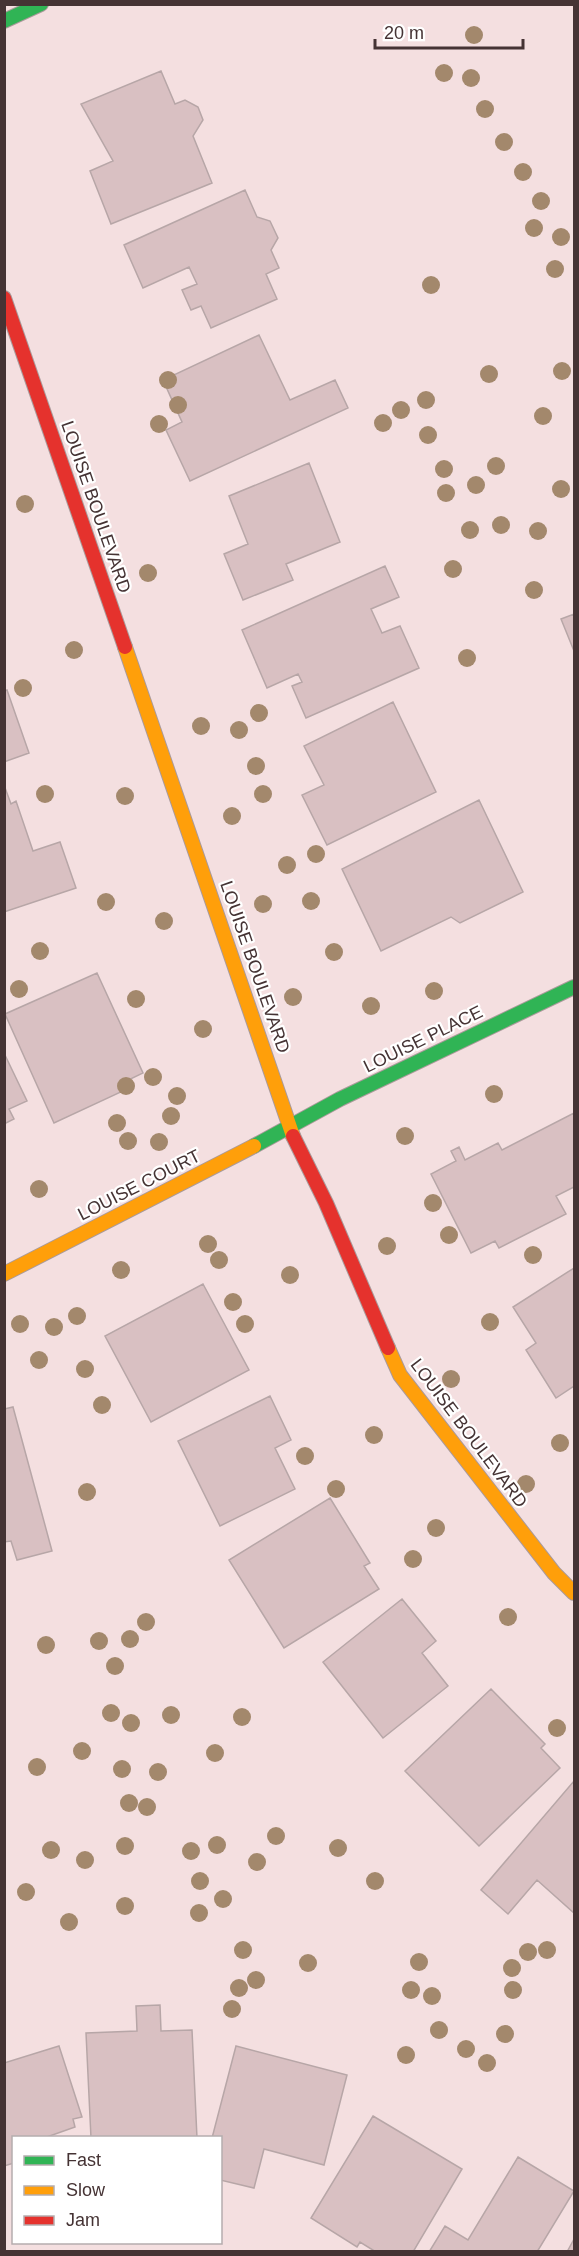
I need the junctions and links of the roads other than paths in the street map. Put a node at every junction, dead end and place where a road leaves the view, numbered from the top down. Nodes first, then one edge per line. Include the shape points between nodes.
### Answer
1 (41, 4) edge
2 (4, 21) edge
3 (4, 298) edge
4 (574, 987) edge
5 (289, 1127) junction
6 (4, 1274) edge
7 (574, 1593) edge

1 - 2 street
3 - 5 street, LOUISE BOULEVARD
4 - 5 street, LOUISE PLACE
5 - 6 street, LOUISE COURT
5 - 7 street, LOUISE BOULEVARD via 400,1375 554,1573

